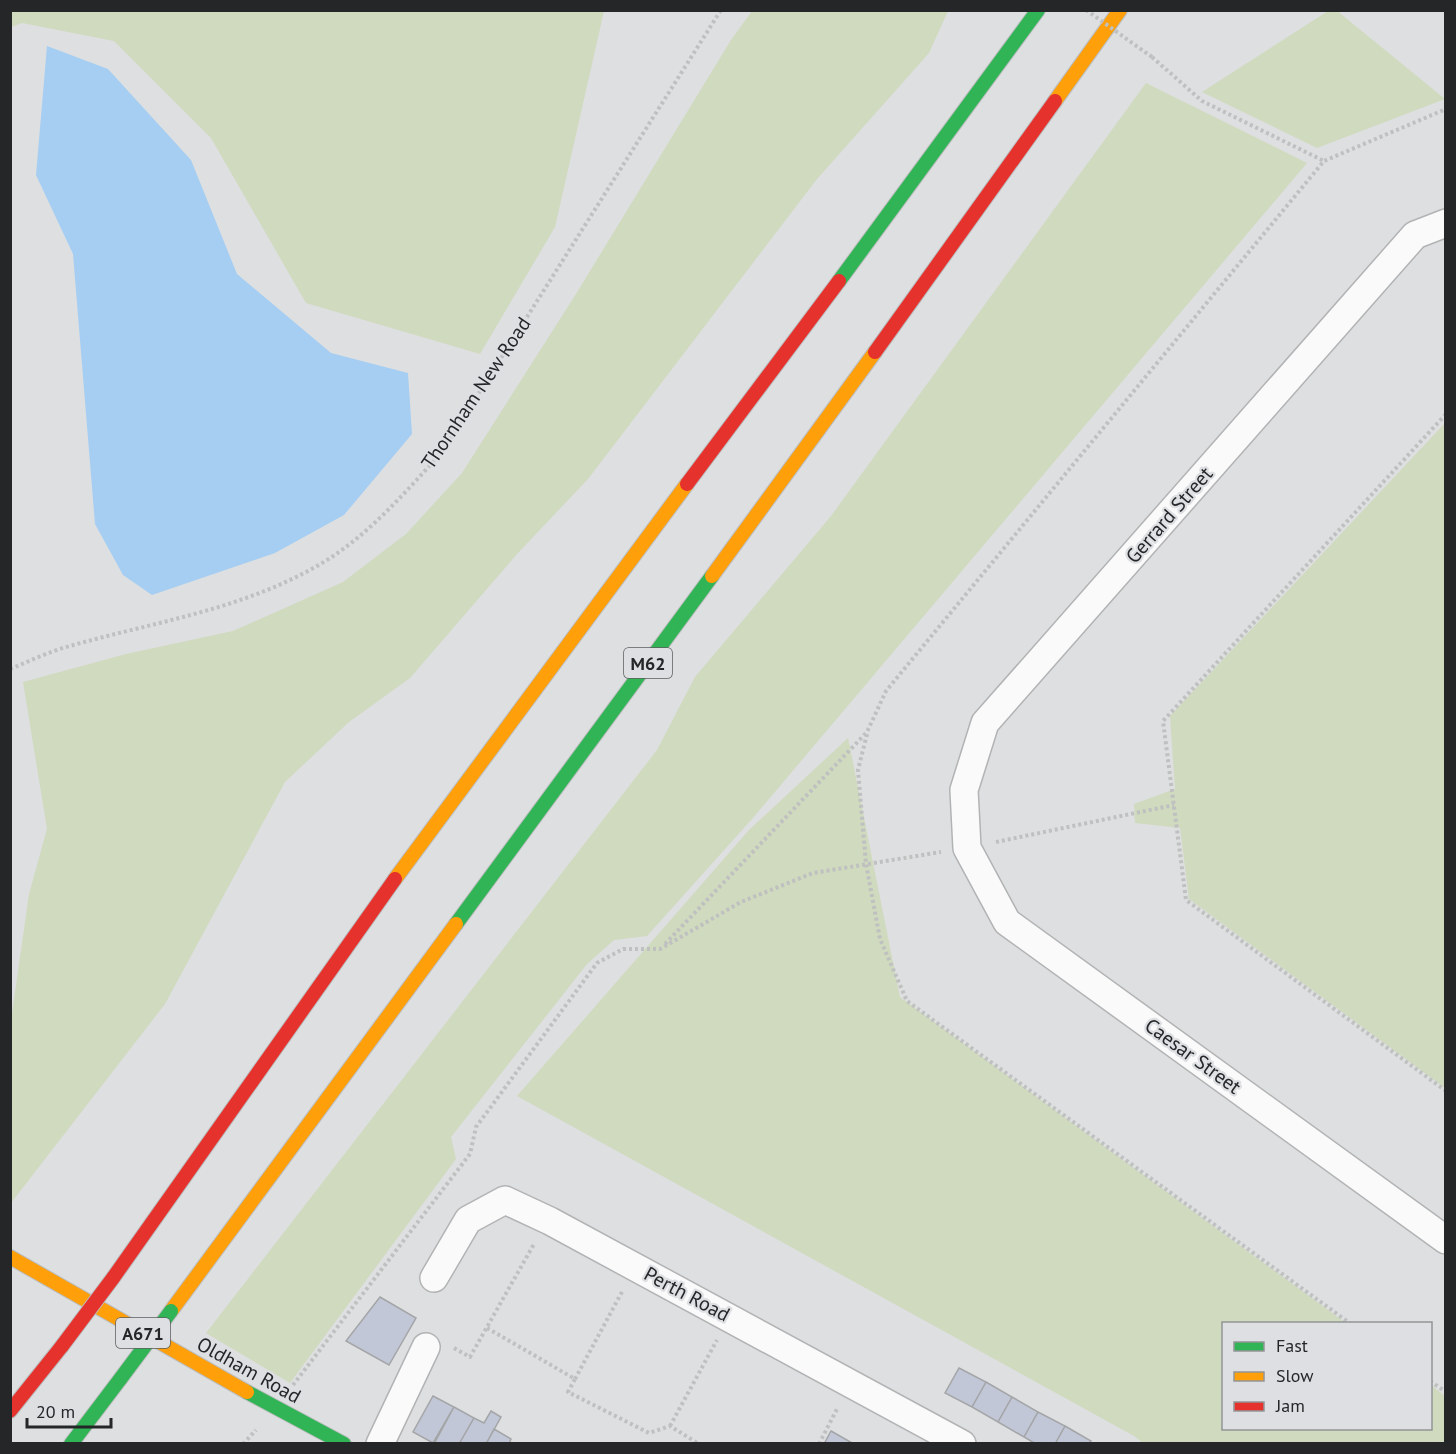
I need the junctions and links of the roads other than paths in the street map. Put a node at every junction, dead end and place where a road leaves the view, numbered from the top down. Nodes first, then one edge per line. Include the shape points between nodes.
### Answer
1 (1038, 10) edge
2 (1120, 10) edge
3 (1446, 223) edge
4 (967, 848) joint
5 (1446, 1240) edge
6 (10, 1257) edge
7 (434, 1278) dead end
8 (426, 1347) dead end
9 (10, 1411) edge
10 (72, 1443) edge
11 (344, 1443) edge
12 (380, 1443) edge
13 (962, 1443) edge

1 - 9 main road, bridge via 910,188 391,884 113,1278
2 - 10 main road, M62, bridge via 773,493
3 - 4 street, Gerrard Street via 1415,235 985,723 964,790
4 - 5 street, Caesar Street via 1007,922
6 - 11 main road, Oldham Road / A671
7 - 13 street, Perth Road via 468,1220 505,1200
8 - 12 street

